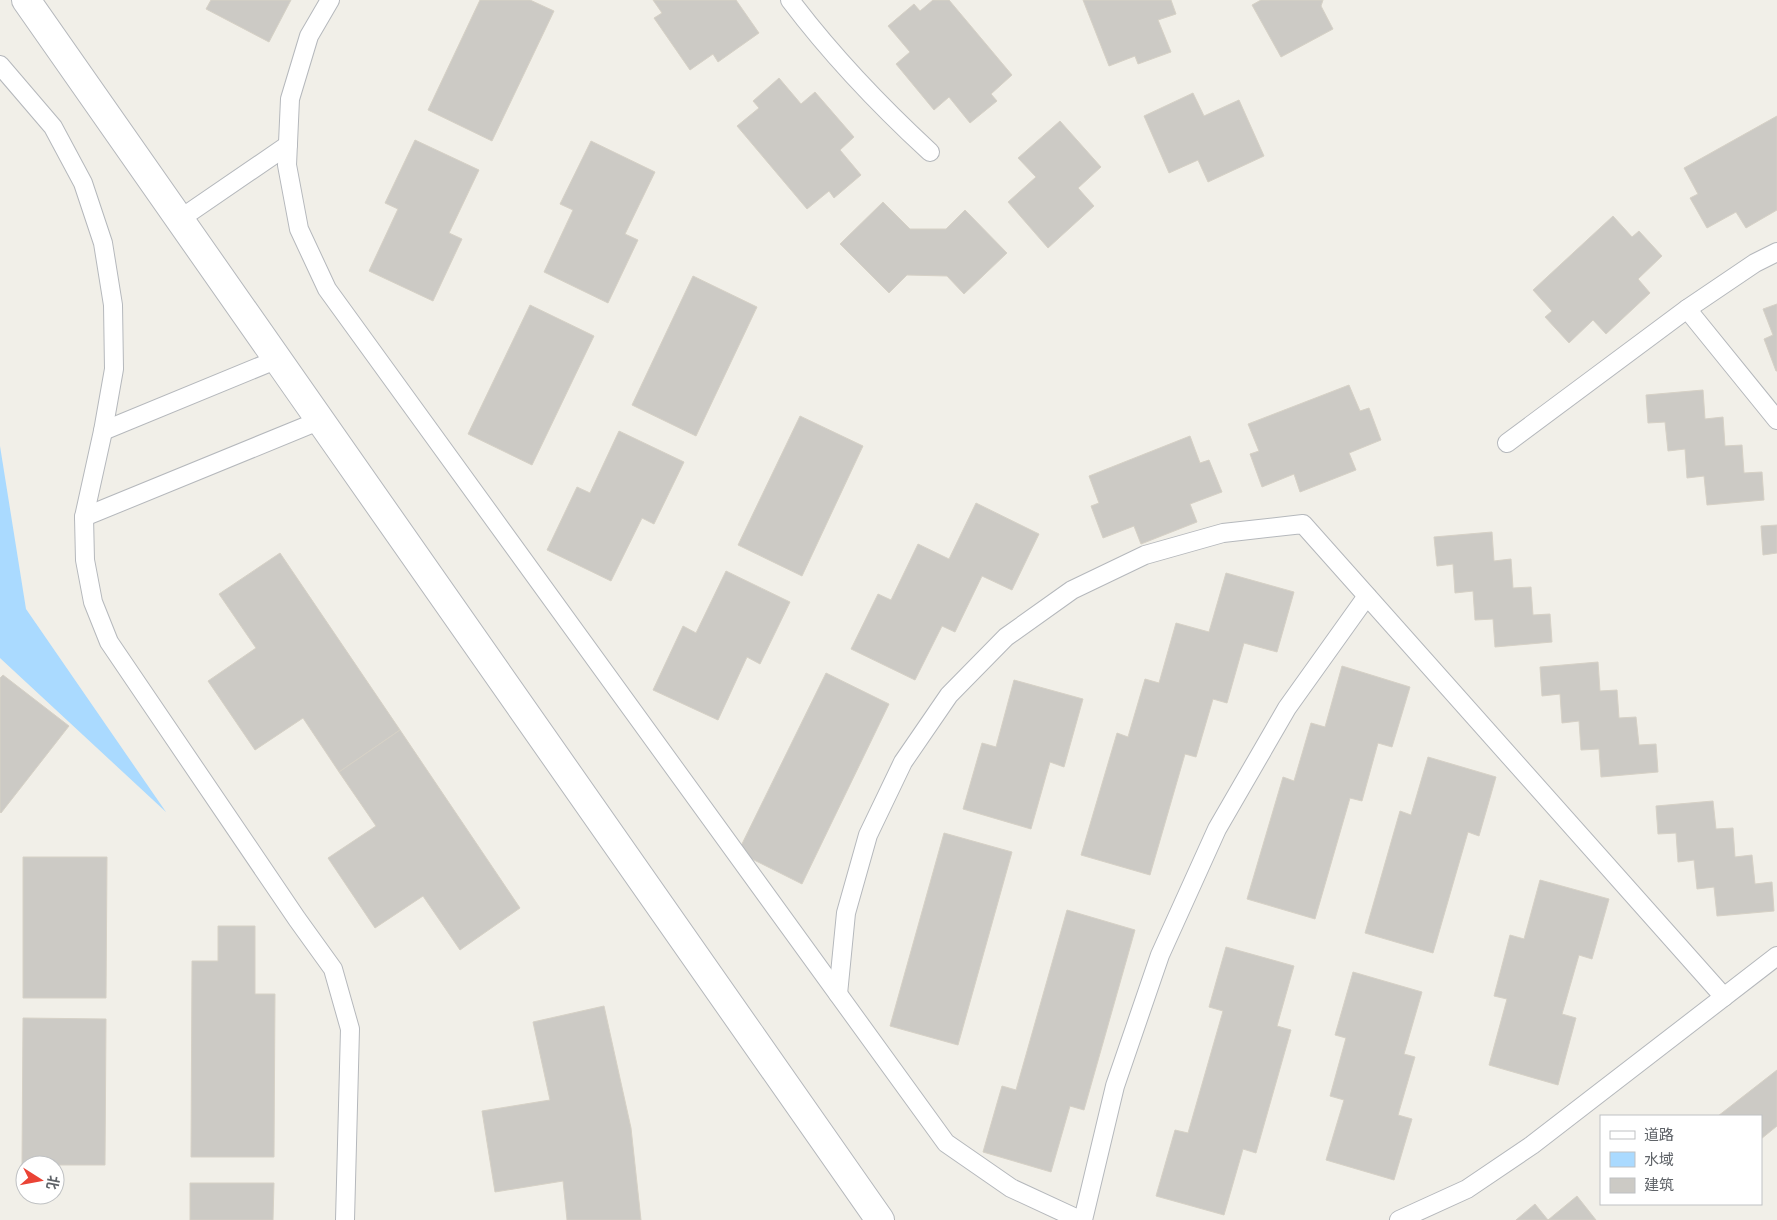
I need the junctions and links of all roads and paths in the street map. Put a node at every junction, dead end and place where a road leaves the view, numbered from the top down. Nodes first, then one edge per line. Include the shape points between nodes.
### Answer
1 (26, 0) edge
2 (330, 0) edge
3 (790, 0) edge
4 (0, 64) edge
5 (288, 146) junction
6 (930, 152) dead end
7 (180, 219) junction
8 (1777, 252) edge
9 (1687, 309) junction
10 (278, 359) junction
11 (321, 420) junction
12 (1777, 420) edge
13 (104, 431) junction
14 (1507, 443) dead end
15 (84, 517) junction
16 (1367, 596) junction
17 (1777, 956) edge
18 (838, 994) junction
19 (1724, 997) junction
20 (345, 1220) edge
21 (880, 1220) edge
22 (1082, 1220) edge
23 (1399, 1220) edge

1 - 7 street
2 - 5 lane via 309,36 290,99
3 - 6 lane via 851,76
4 - 13 lane via 53,127 83,183 103,243 113,305 114,350
5 - 7 lane
5 - 18 lane via 287,165 299,229 327,289
7 - 10 street
8 - 9 lane
9 - 12 lane
9 - 14 lane
10 - 11 street
10 - 13 lane
11 - 15 lane
11 - 21 street
13 - 15 lane
15 - 20 lane via 85,560 93,602 109,642 332,969 350,1028
16 - 18 lane via 1303,524 1223,532 1145,555 1072,590 1006,637 949,695 902,762 868,835 846,913
16 - 19 lane
16 - 22 lane via 1287,708 1217,829 1160,955 1134,1030 1115,1086
17 - 19 lane
18 - 22 lane via 946,1143 1011,1188
19 - 23 lane via 1532,1145 1466,1189

